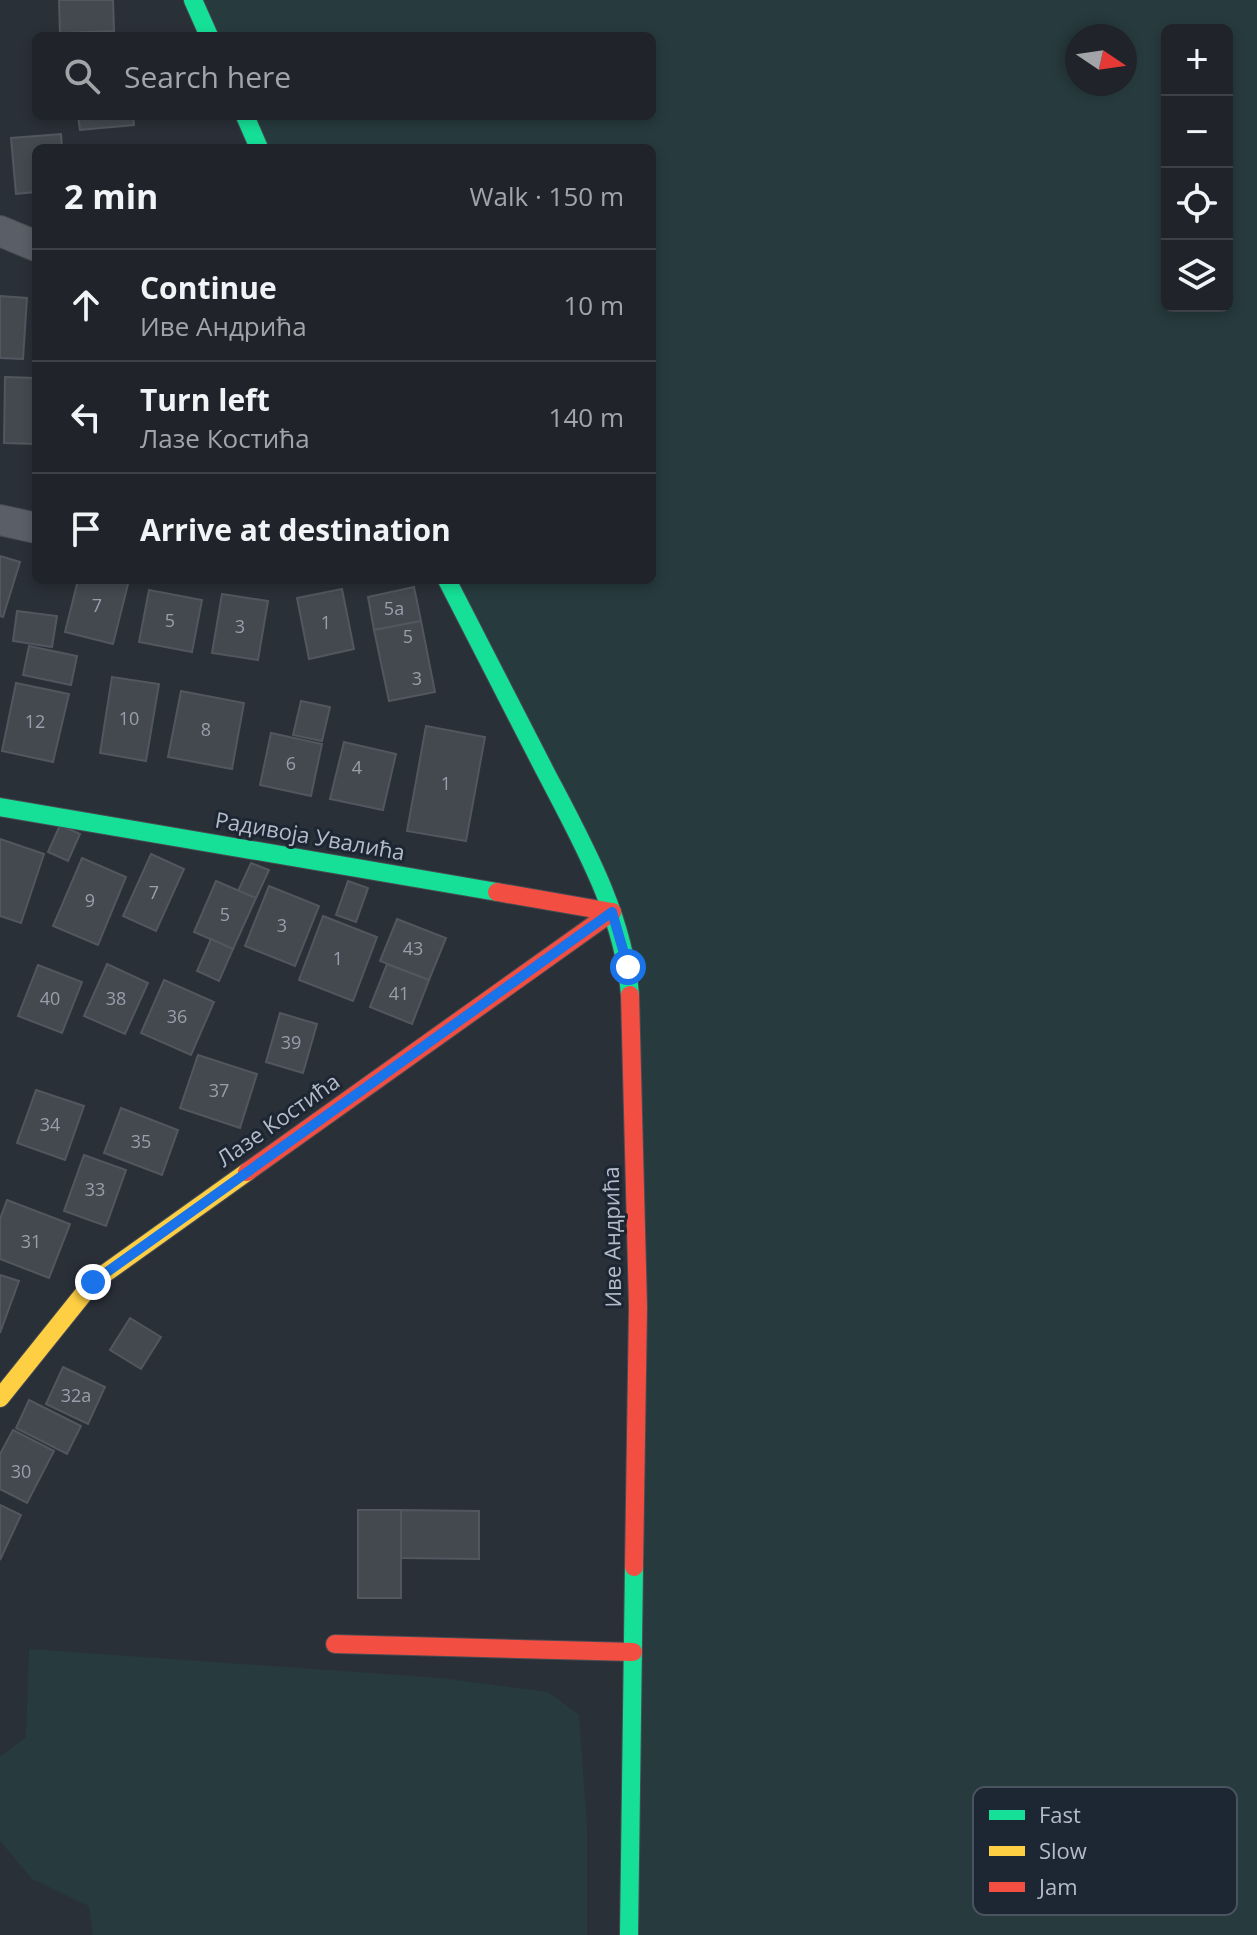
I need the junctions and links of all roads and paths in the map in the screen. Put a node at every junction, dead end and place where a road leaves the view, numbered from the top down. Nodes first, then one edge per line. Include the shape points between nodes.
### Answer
1 (193, 0) edge
2 (207, 32) edge
3 (247, 120) edge
4 (257, 144) edge
5 (0, 231) edge
6 (32, 244) edge
7 (0, 520) edge
8 (32, 527) edge
9 (449, 584) edge
10 (0, 807) edge
11 (612, 912) junction
12 (0, 1398) edge
13 (335, 1644) dead end
14 (633, 1652) junction
15 (629, 1935) edge

1 - 2 street
3 - 4 street
5 - 6 street
7 - 8 street
9 - 11 street, Иве Андрића
10 - 11 street, Радивоја Увалића
11 - 12 street, Лазе Костића via 93,1282
11 - 14 street, Иве Андрића via 628,967 632,1022 638,1307
13 - 14 street
14 - 15 street, Иве Андрића

